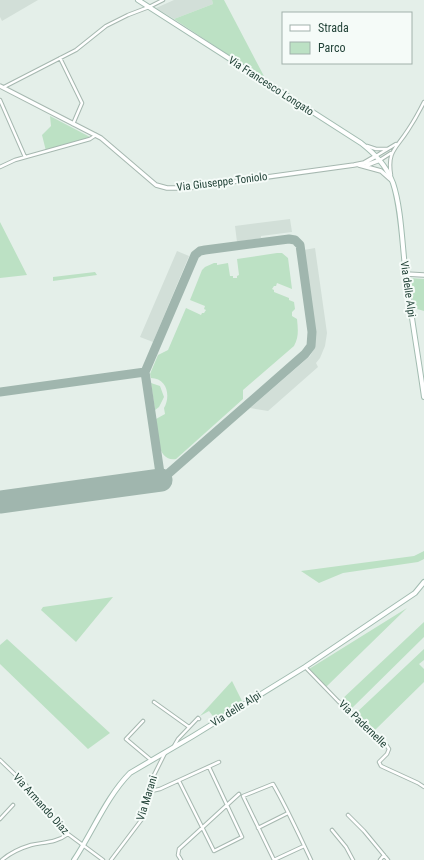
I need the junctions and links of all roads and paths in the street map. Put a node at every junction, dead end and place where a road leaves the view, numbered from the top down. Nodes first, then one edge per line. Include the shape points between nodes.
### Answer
1 (138, 0) edge
2 (163, 0) edge
3 (149, 7) junction
4 (60, 58) junction
5 (2, 86) edge
6 (0, 100) edge
7 (424, 102) edge
8 (73, 124) junction
9 (96, 136) junction
10 (361, 143) junction
11 (398, 143) junction
12 (369, 149) junction
13 (388, 149) junction
14 (392, 153) junction
15 (376, 156) junction
16 (25, 157) junction
17 (369, 160) junction
18 (380, 160) junction
19 (354, 165) junction
20 (362, 166) junction
21 (0, 167) edge
22 (392, 182) junction
23 (406, 274) junction
24 (424, 275) edge
25 (424, 397) edge
26 (424, 582) edge
27 (305, 667) junction
28 (154, 702) dead end
29 (200, 719) dead end
30 (143, 721) dead end
31 (189, 727) junction
32 (173, 748) junction
33 (165, 752) junction
34 (0, 760) edge
35 (151, 760) junction
36 (219, 762) dead end
37 (209, 767) junction
38 (179, 781) junction
39 (424, 787) edge
40 (147, 792) junction
41 (239, 794) dead end
42 (13, 805) dead end
43 (227, 807) junction
44 (288, 813) junction
45 (348, 815) dead end
46 (0, 819) edge
47 (203, 828) junction
48 (258, 828) junction
49 (332, 830) dead end
50 (68, 834) junction
51 (83, 846) junction
52 (304, 846) junction
53 (384, 855) junction
54 (2, 860) edge
55 (74, 860) edge
56 (104, 860) edge
57 (111, 860) edge
58 (181, 860) edge
59 (311, 860) edge
60 (353, 860) edge
61 (380, 860) edge
62 (388, 860) edge

1 - 3 main road, Via Francesco Longato
2 - 3 street
3 - 4 street via 128,14 106,26 76,50
3 - 10 main road, Via Francesco Longato
4 - 5 street
4 - 8 street via 82,103
5 - 8 street, Via Giuseppe Toniolo
6 - 16 street
7 - 11 street, Via Giuseppe Toniolo
8 - 9 street, Via Giuseppe Toniolo
9 - 16 street
9 - 19 street, Via Giuseppe Toniolo via 156,185 167,188 188,188
10 - 12 main road, Via Francesco Longato
10 - 13 street via 373,148
11 - 13 street, Via Giuseppe Toniolo
11 - 14 street, Via Giuseppe Toniolo
12 - 15 main road, Via Francesco Longato
12 - 17 street
13 - 15 street, Via Giuseppe Toniolo
14 - 18 street, Via Giuseppe Toniolo
14 - 22 street, Via Giuseppe Toniolo via 389,164
15 - 17 street, Via Giuseppe Toniolo
15 - 18 main road, Via Francesco Longato
16 - 21 street
17 - 19 street, Via Giuseppe Toniolo
18 - 20 street
18 - 22 main road, Via Francesco Longato
19 - 20 street, Via Giuseppe Toniolo
20 - 22 street, Via Giuseppe Toniolo via 381,171
22 - 23 main road, Via delle Alpi via 398,208
23 - 24 street
23 - 25 main road, Via delle Alpi
26 - 27 main road, Via delle Alpi via 415,593
27 - 32 main road, Via delle Alpi
27 - 39 street, Via Padernelle via 385,743 389,749 379,762 381,766
28 - 31 street
29 - 31 street
30 - 35 street via 126,739
31 - 32 street
32 - 33 main road, Via delle Alpi
33 - 35 main road, Via delle Alpi
33 - 40 street, Via Marani
34 - 50 street, Via Armando Diaz via 25,784
35 - 51 main road, Via delle Alpi via 123,780
36 - 37 street
37 - 38 street
37 - 43 street
38 - 40 street
38 - 47 street
40 - 57 street, Via Marani via 142,819
41 - 43 street
42 - 46 street
43 - 47 street
43 - 47 street via 242,837 214,851
44 - 48 street
44 - 48 street via 273,784 244,795
44 - 52 street
45 - 53 street
47 - 58 street via 179,849 178,855
48 - 52 street via 274,860
49 - 60 street
50 - 51 street, Via Armando Diaz
50 - 54 street via 53,842 19,850
51 - 55 main road, Via delle Alpi
51 - 56 street, Via Armando Diaz
52 - 59 street
53 - 61 street
53 - 62 street

